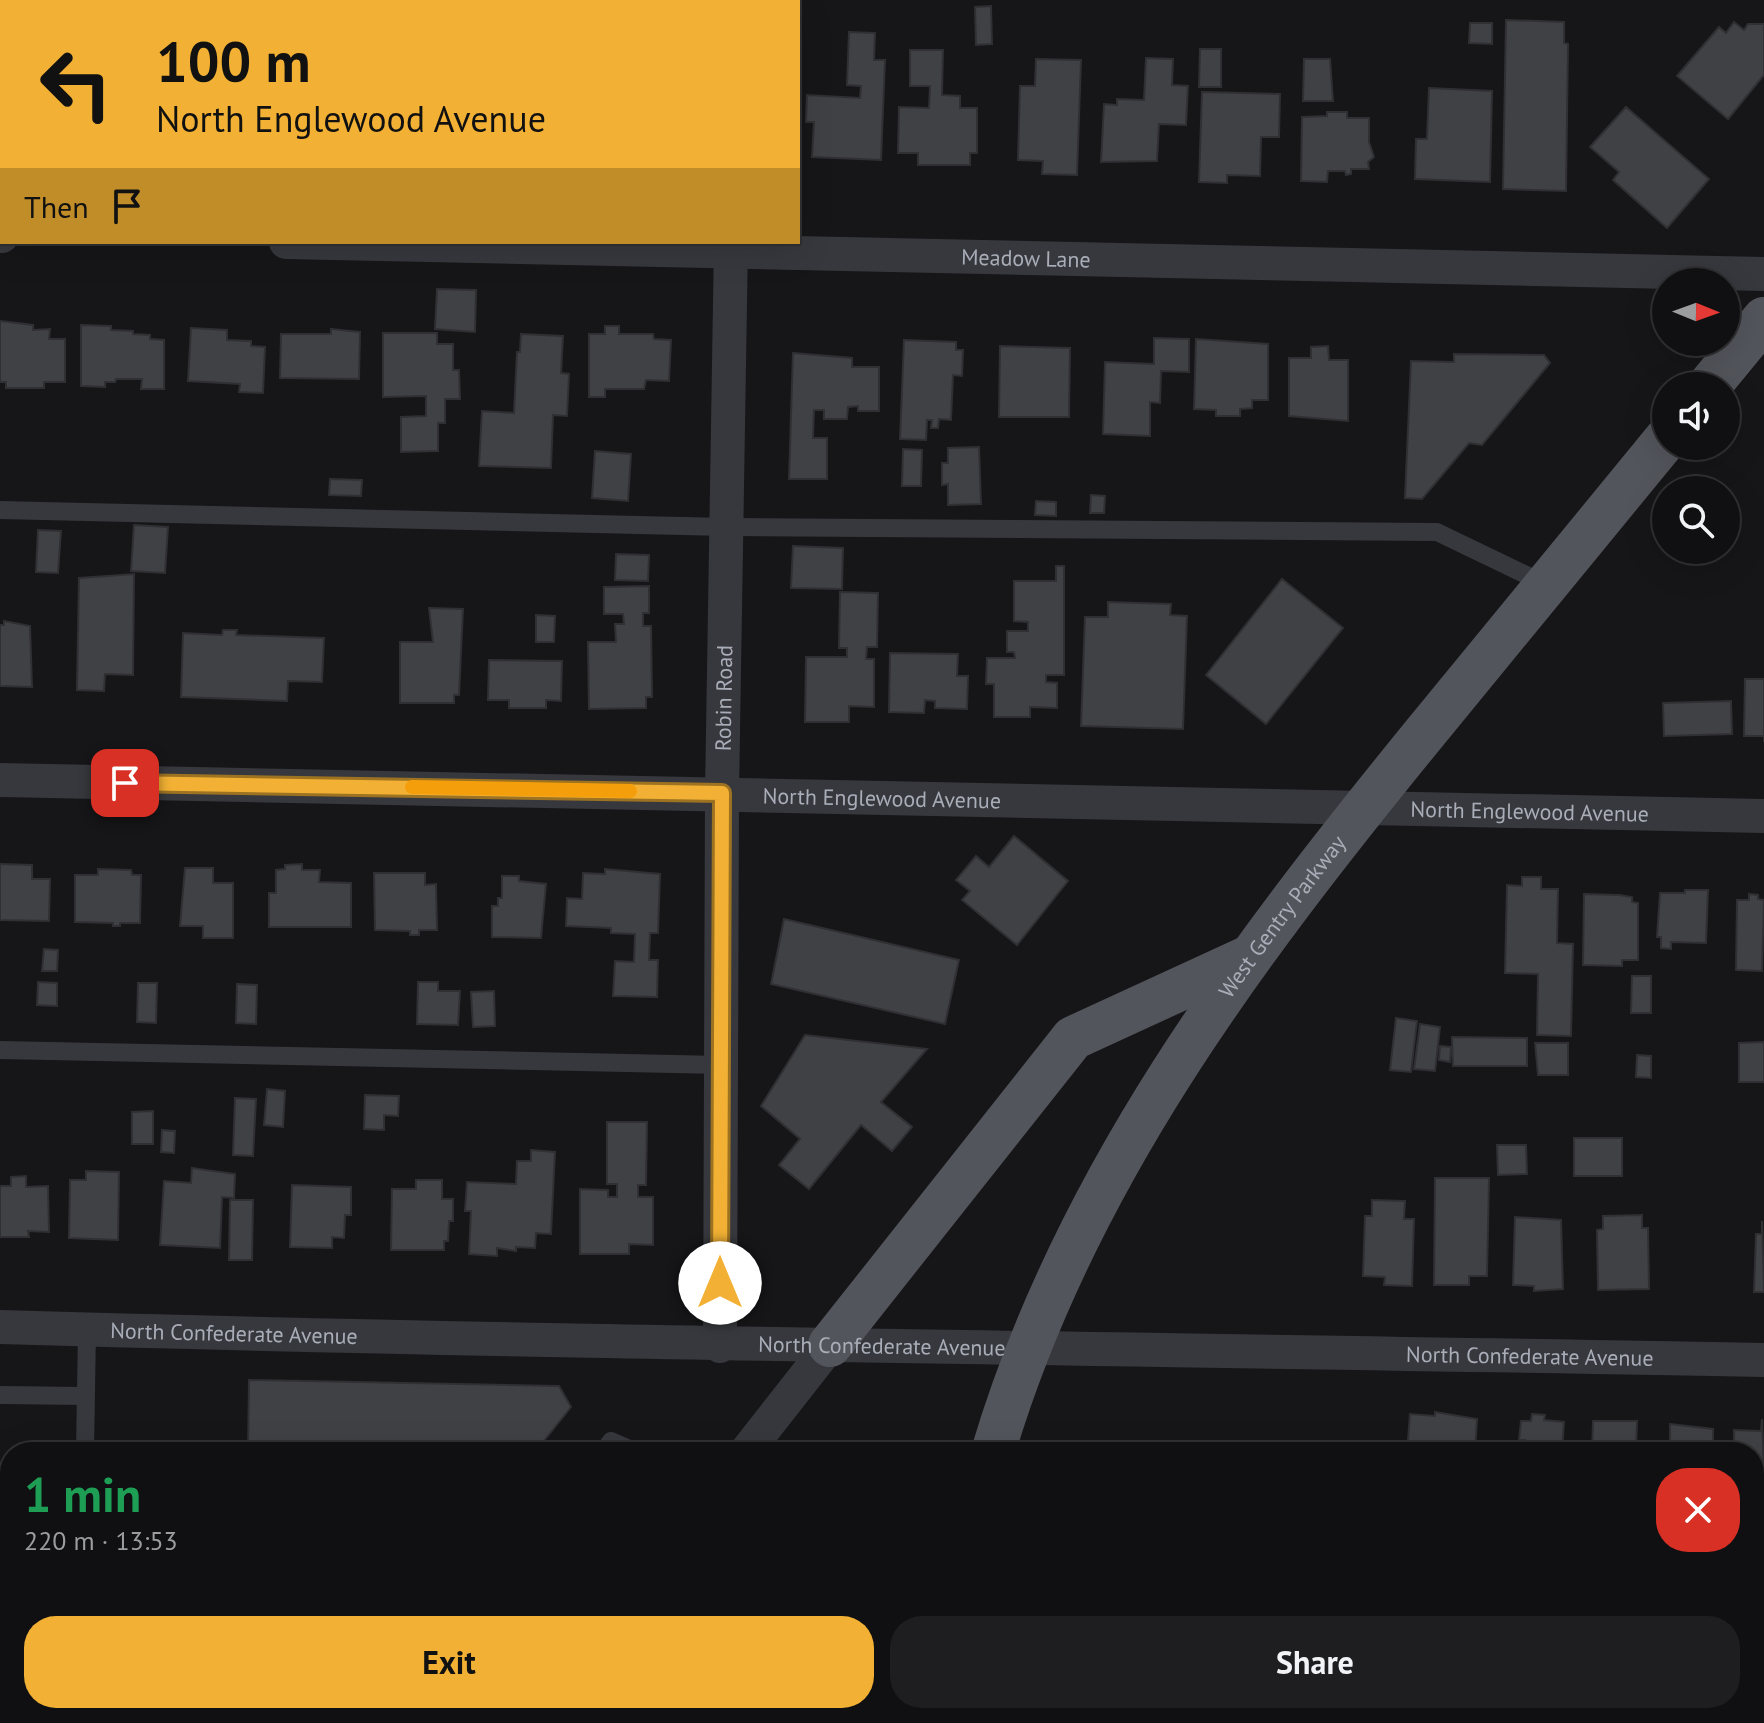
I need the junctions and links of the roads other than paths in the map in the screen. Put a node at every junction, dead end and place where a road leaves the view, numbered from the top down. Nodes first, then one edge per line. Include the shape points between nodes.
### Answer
1 (464, 244) edge
2 (730, 247) edge
3 (1764, 274) edge
4 (1764, 319) edge
5 (1720, 372) edge
6 (1652, 456) edge
7 (0, 510) edge
8 (726, 527) junction
9 (1547, 585) junction
10 (0, 780) edge
11 (722, 793) junction
12 (1362, 810) junction
13 (1764, 816) edge
14 (1249, 957) junction
15 (0, 1050) edge
16 (721, 1065) junction
17 (0, 1327) edge
18 (87, 1330) junction
19 (830, 1345) junction
20 (720, 1346) junction
21 (1029, 1348) junction
22 (1764, 1360) edge
23 (0, 1395) edge
24 (85, 1396) junction
25 (85, 1442) edge
26 (754, 1442) edge
27 (996, 1442) edge

1 - 2 street, Meadow Lane
2 - 3 street, Meadow Lane
2 - 8 street, Robin Road
4 - 5 main road
6 - 9 main road, West Gentry Parkway
7 - 8 lane
8 - 9 lane via 1437,532
8 - 11 street, Robin Road
9 - 12 main road, West Gentry Parkway
10 - 11 street, North Englewood Avenue
11 - 12 street, North Englewood Avenue
11 - 16 street, Robin Road
12 - 13 street, North Englewood Avenue
12 - 14 main road, West Gentry Parkway
14 - 19 main road via 1073,1038
14 - 21 main road, West Gentry Parkway via 1110,1171
15 - 16 lane
16 - 20 street, Robin Road
17 - 18 street, North Confederate Avenue
18 - 20 street, North Confederate Avenue
18 - 24 lane
19 - 20 street, North Confederate Avenue
19 - 21 street, North Confederate Avenue
19 - 26 street
21 - 22 street, North Confederate Avenue
21 - 27 main road, West Gentry Parkway
23 - 24 lane
24 - 25 lane

